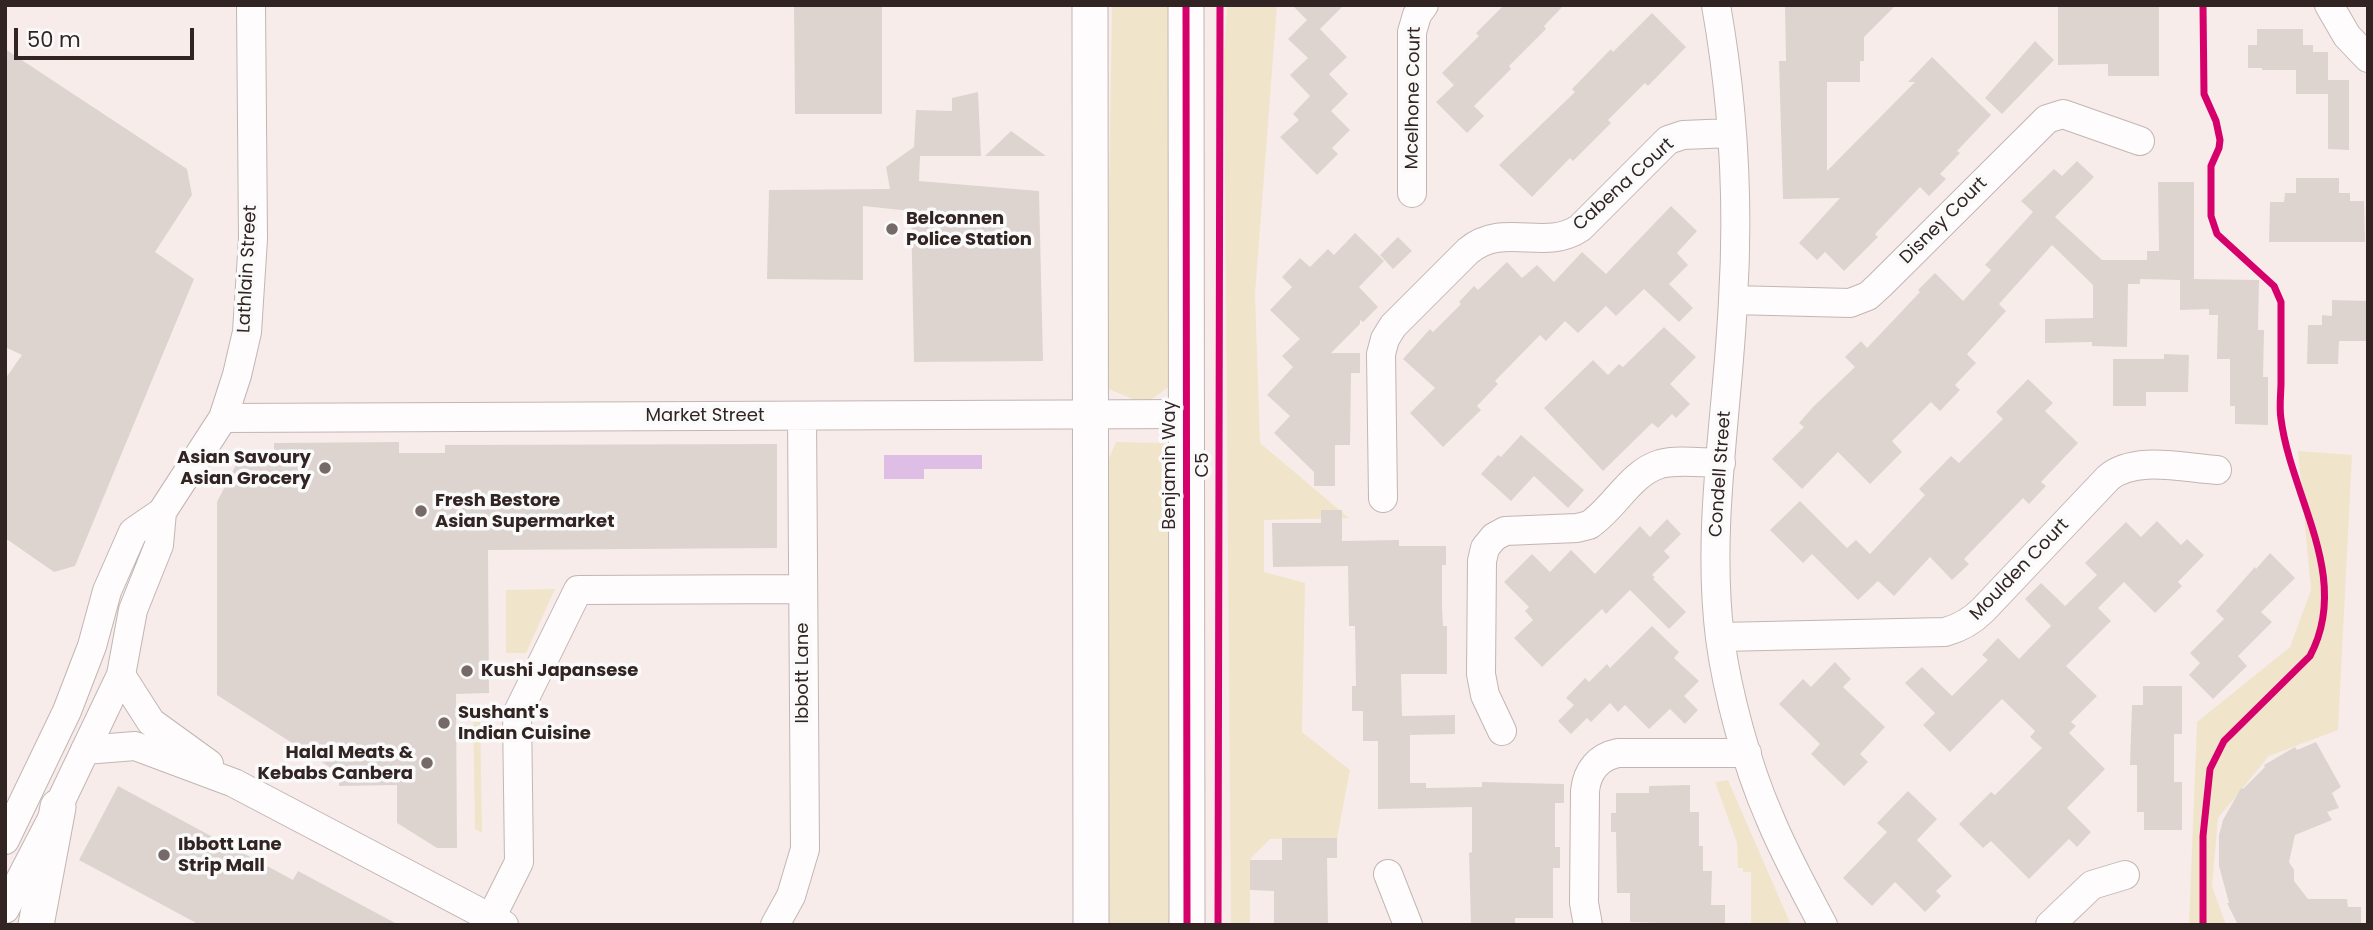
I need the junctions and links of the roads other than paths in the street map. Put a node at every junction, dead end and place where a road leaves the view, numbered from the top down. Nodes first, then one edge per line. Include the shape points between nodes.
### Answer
1 (251, 5) edge
2 (1090, 5) edge
3 (1186, 5) edge
4 (1424, 5) edge
5 (1716, 5) edge
6 (2329, 5) edge
7 (2368, 58) edge
8 (1731, 134) junction
9 (2140, 141) dead end
10 (1412, 193) dead end
11 (1733, 300) junction
12 (1090, 414) junction
13 (1186, 414) junction
14 (802, 416) junction
15 (223, 418) junction
16 (1721, 463) junction
17 (2217, 470) dead end
18 (1383, 498) dead end
19 (162, 512) junction
20 (803, 589) junction
21 (1720, 637) junction
22 (121, 675) junction
23 (1502, 731) dead end
24 (85, 750) junction
25 (1747, 753) junction
26 (233, 783) junction
27 (58, 807) junction
28 (5, 840) edge
29 (1388, 874) dead end
30 (2125, 875) dead end
31 (5, 909) edge
32 (498, 921) edge
33 (36, 925) edge
34 (775, 925) edge
35 (1091, 925) edge
36 (1187, 925) edge
37 (1408, 925) edge
38 (1588, 925) edge
39 (1823, 925) edge
40 (2050, 925) edge

1 - 15 street, Lathlain Street via 252,253 247,332
2 - 12 main road
3 - 13 main road, Benjamin Way
4 - 10 street, Mcelhone Court via 1412,32
5 - 8 street, Condell Street
6 - 7 street via 2347,36
8 - 11 street, Condell Street
8 - 18 street, Cabena Court via 1683,135 1668,140 1568,236 1502,236 1482,241 1393,326 1381,354
9 - 11 street, Disney Court via 2070,115 2054,115 1860,301
11 - 16 street, Condell Street
12 - 13 street, Market Street
12 - 14 street, Market Street
12 - 35 main road
13 - 36 main road, Benjamin Way
14 - 15 street, Market Street
14 - 20 street, Ibbott Lane
15 - 19 street, Lathlain Street
16 - 21 street, Condell Street via 1716,554
16 - 23 street via 1657,465 1586,526 1510,530 1488,543 1482,561 1481,674 1485,695
17 - 21 street, Moulden Court via 2137,465 2113,474 1983,610 1954,629
19 - 22 street, Lathlain Street via 159,545 133,610
19 - 28 street, Lathlain Street via 134,532 107,591 92,646 59,730
20 - 32 street via 578,590 517,714 519,862
20 - 34 street, Ibbott Lane via 805,849 791,896
21 - 25 street, Condell Street
22 - 24 street, Lathlain Street
22 - 26 street via 151,722
24 - 26 street via 135,746
24 - 27 street, Lathlain Street
25 - 38 street via 1618,753 1595,765 1585,791 1584,903
25 - 39 street, Condell Street via 1768,815
26 - 32 street
27 - 31 street, Lathlain Street
27 - 33 main road
29 - 37 street
30 - 40 street via 2092,886

